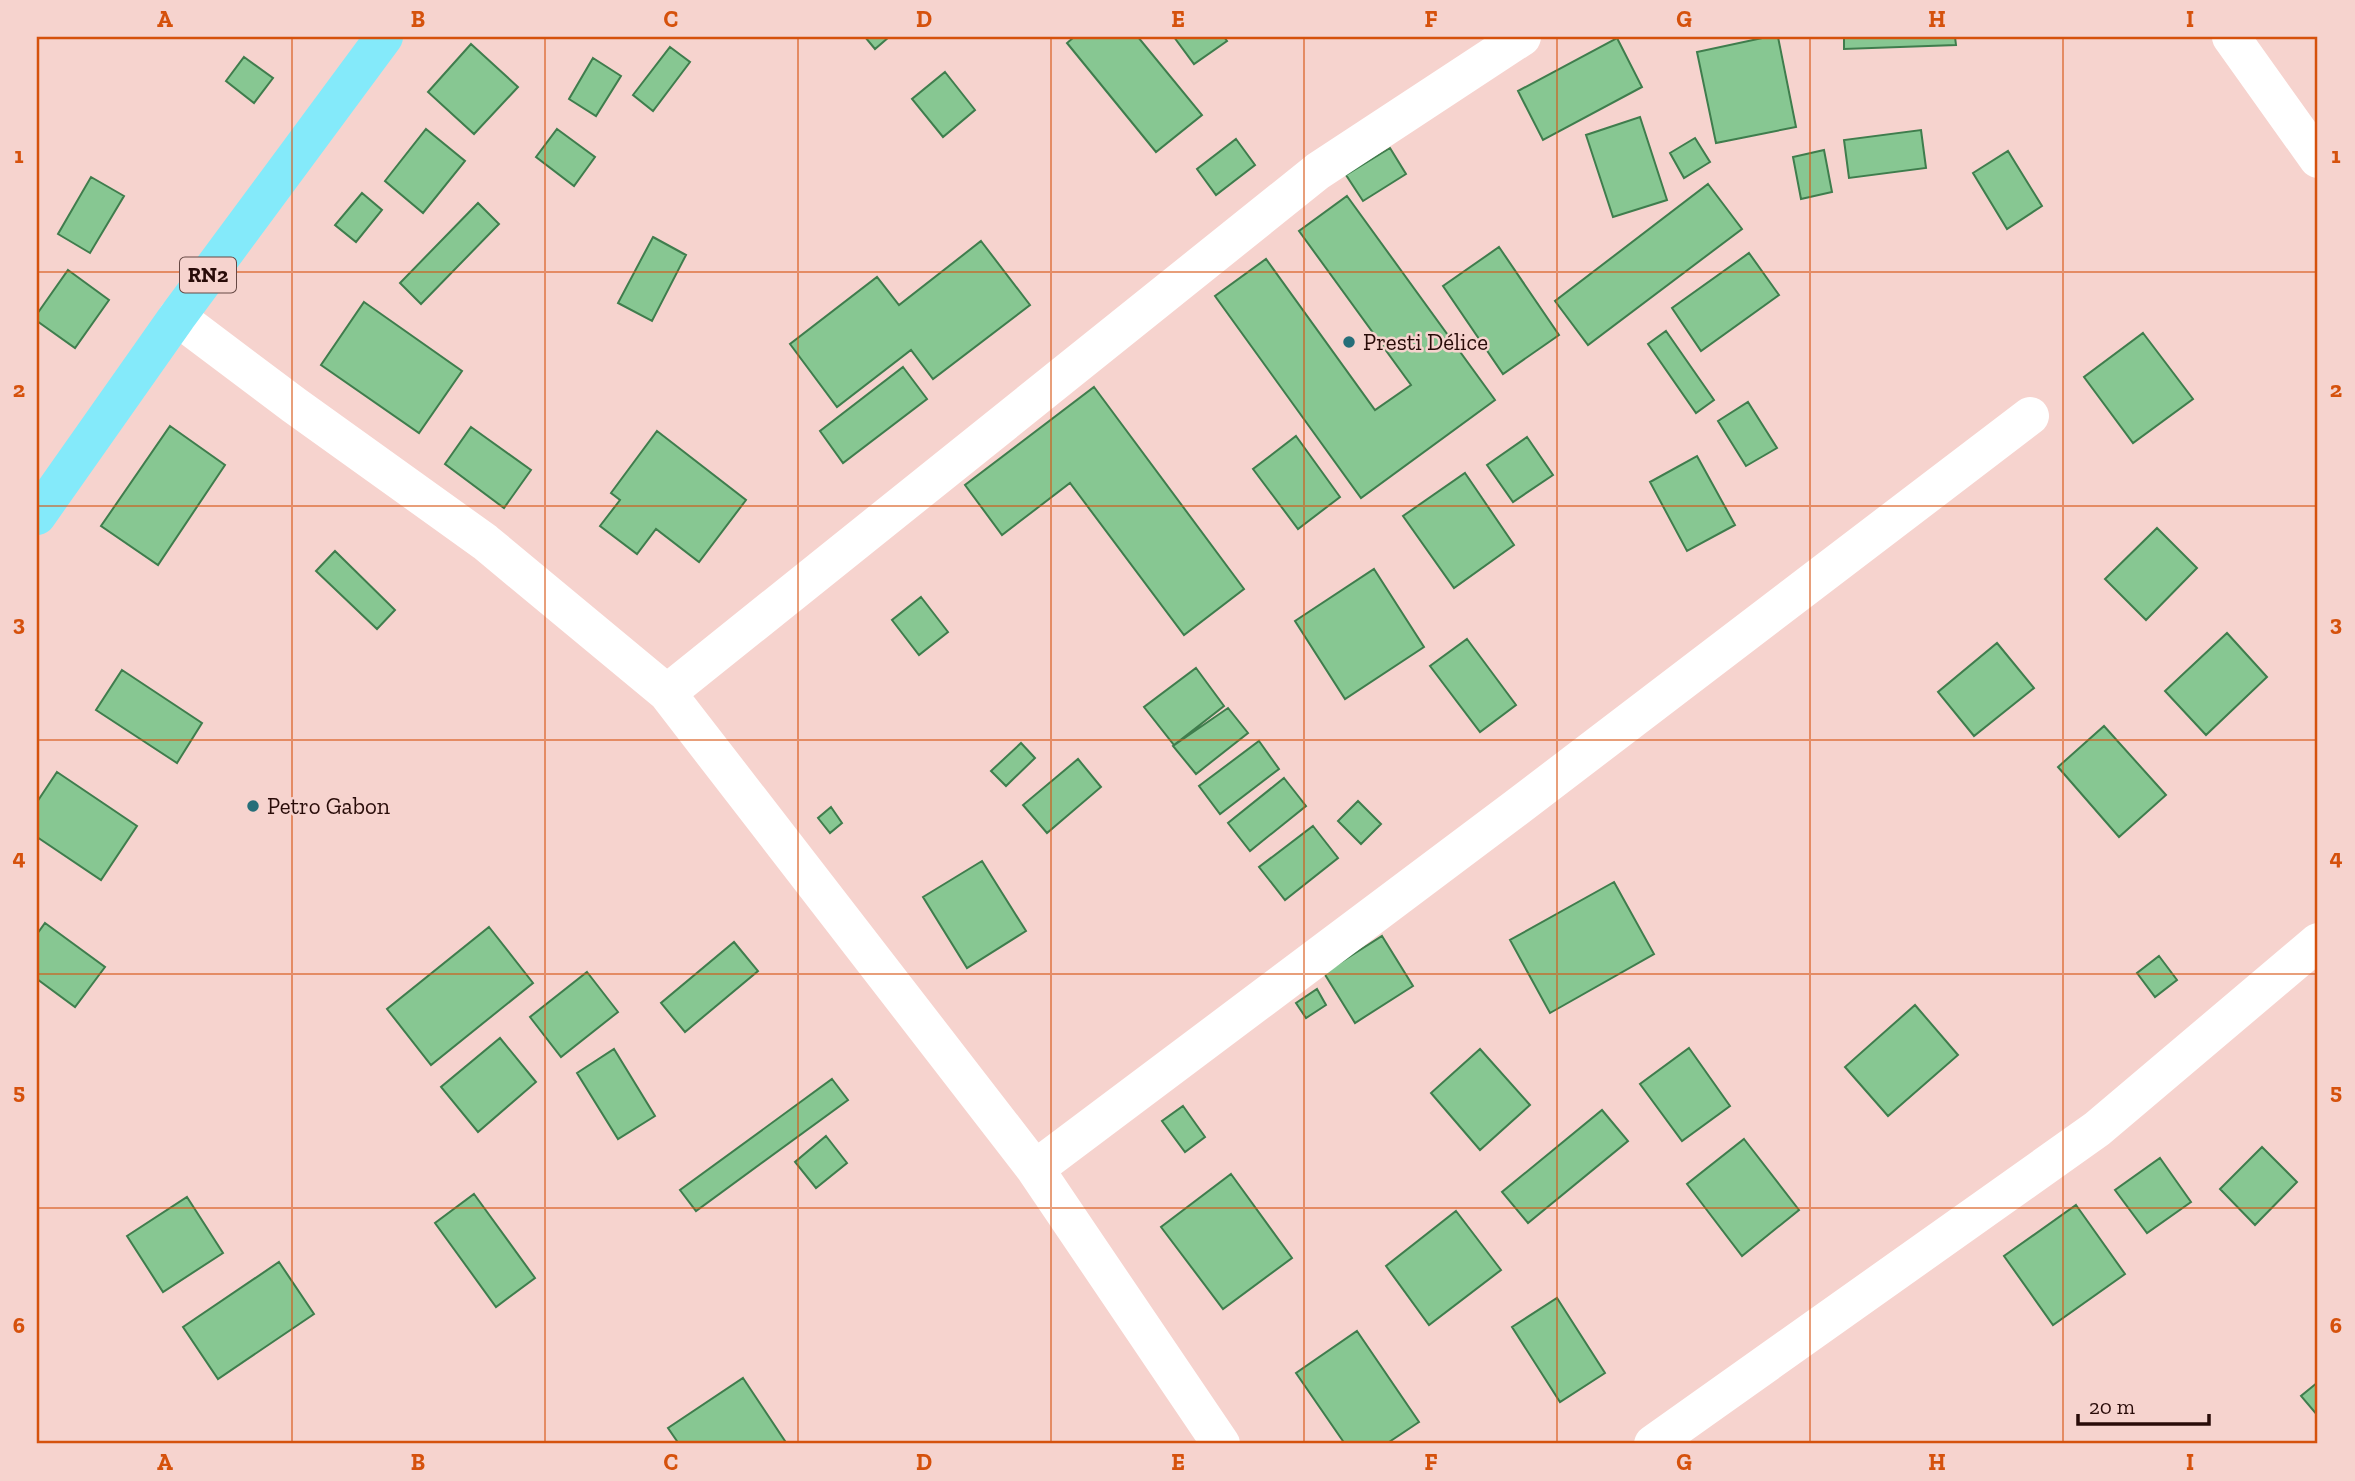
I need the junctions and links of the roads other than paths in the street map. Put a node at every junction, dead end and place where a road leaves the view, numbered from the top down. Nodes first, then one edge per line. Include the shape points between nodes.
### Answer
1 (384, 37) edge
2 (1522, 37) edge
3 (2231, 37) edge
4 (2318, 159) edge
5 (177, 317) junction
6 (2029, 416) dead end
7 (37, 516) edge
8 (667, 693) junction
9 (2318, 942) edge
10 (1035, 1169) junction
11 (1221, 1444) edge
12 (1653, 1444) edge

1 - 5 highway, RN2
2 - 8 street via 1318,171
3 - 4 street
5 - 7 highway, RN2
5 - 8 street via 485,542
6 - 10 street
8 - 10 street
9 - 12 street via 2097,1129
10 - 11 street

